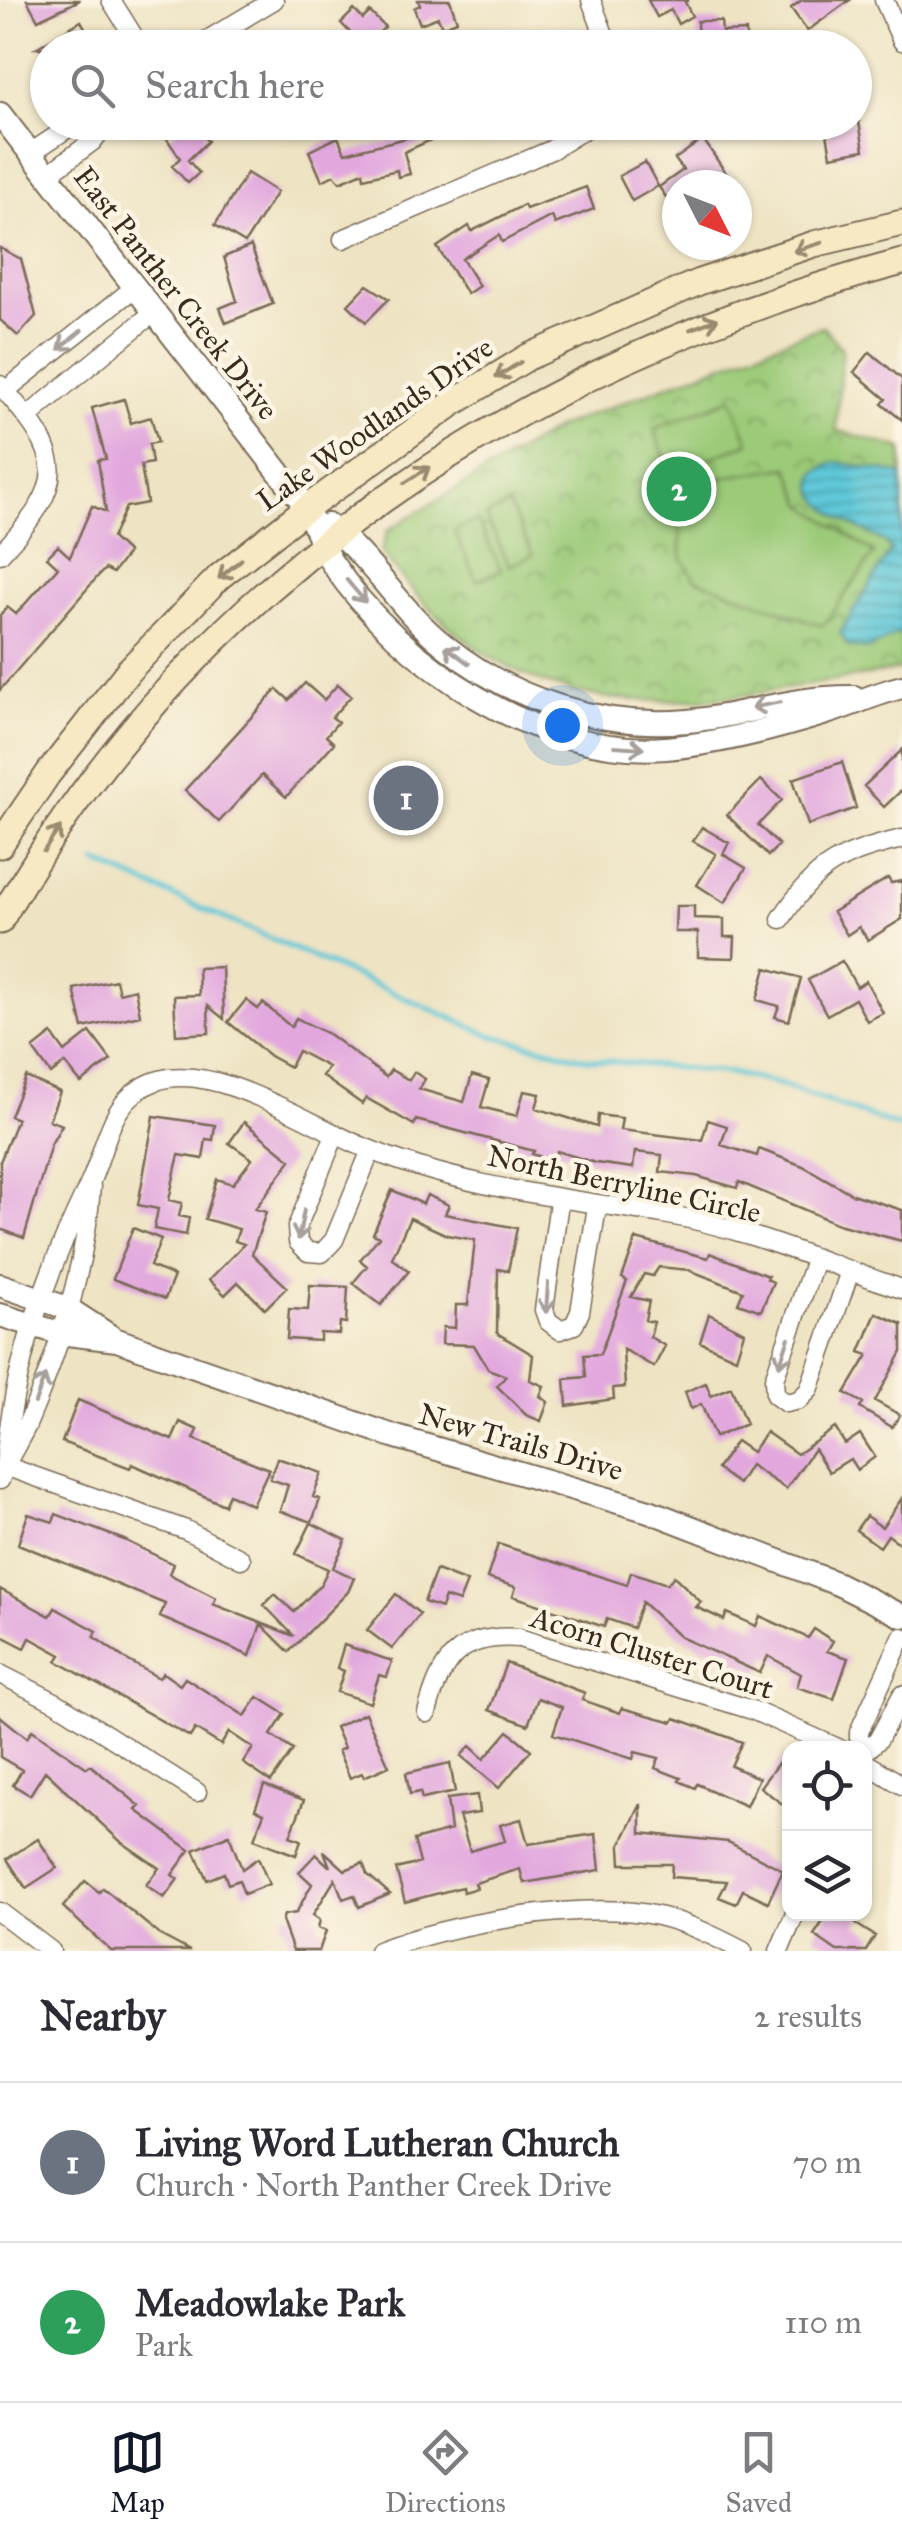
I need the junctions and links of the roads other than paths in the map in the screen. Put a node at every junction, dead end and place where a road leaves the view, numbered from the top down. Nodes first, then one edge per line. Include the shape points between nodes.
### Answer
1 (111, 0) edge
2 (274, 0) edge
3 (591, 0) edge
4 (884, 0) edge
5 (130, 30) edge
6 (224, 30) edge
7 (603, 30) edge
8 (902, 41) edge
9 (0, 114) edge
10 (50, 140) edge
11 (94, 140) edge
12 (567, 140) edge
13 (29, 154) junction
14 (46, 176) junction
15 (902, 223) edge
16 (343, 238) dead end
17 (902, 262) edge
18 (134, 288) junction
19 (153, 313) junction
20 (12, 400) edge
21 (307, 508) junction
22 (330, 537) junction
23 (0, 554) edge
24 (902, 687) edge
25 (902, 840) edge
26 (0, 845) edge
27 (780, 920) dead end
28 (0, 921) edge
29 (336, 1135) junction
30 (370, 1150) junction
31 (91, 1181) junction
32 (559, 1202) junction
33 (597, 1207) junction
34 (815, 1260) junction
35 (850, 1271) junction
36 (0, 1285) edge
37 (902, 1288) edge
38 (40, 1299) junction
39 (67, 1308) junction
40 (0, 1315) edge
41 (32, 1325) junction
42 (59, 1333) junction
43 (117, 1340) junction
44 (2, 1473) edge
45 (242, 1558) dead end
46 (902, 1616) edge
47 (902, 1637) edge
48 (0, 1674) edge
49 (902, 1695) edge
50 (426, 1713) dead end
51 (822, 1741) edge
52 (860, 1741) edge
53 (872, 1744) edge
54 (872, 1767) edge
55 (902, 1785) edge
56 (197, 1792) dead end
57 (0, 1912) edge
58 (792, 1921) edge
59 (52, 1951) edge
60 (378, 1951) edge
61 (743, 1951) edge
62 (780, 1951) edge

1 - 5 street
2 - 6 street
3 - 7 street
4 - 8 street
9 - 13 street, East Panther Creek Drive
10 - 13 street
11 - 14 street
12 - 16 street
13 - 14 street, East Panther Creek Drive
14 - 18 street, East Panther Creek Drive
15 -> 21 main road, Lake Woodlands Drive via 699,282 528,357
22 -> 17 main road via 481,434 622,358 706,323
18 - 19 street, East Panther Creek Drive
18 -> 20 street
19 - 20 street
19 - 21 street, East Panther Creek Drive
20 - 23 street via 52,460 52,479 39,511
21 - 22 street, East Panther Creek Drive
21 -> 26 main road, Lake Woodlands Drive via 220,576 130,670
22 - 24 street, East Panther Creek Drive via 449,650 482,672 574,711 638,722 690,721 810,696 862,697
28 -> 22 main road via 77,802 161,698 250,602
25 - 27 street via 830,861
29 - 30 street, North Berryline Circle
29 -> 30 street via 296,1227 308,1252 322,1253 334,1240
29 - 31 street, North Berryline Circle via 224,1085 176,1076 136,1091 119,1107
30 - 32 street, North Berryline Circle
31 - 38 street
31 - 39 street via 88,1230
32 - 33 street, North Berryline Circle
32 -> 33 street via 544,1310 560,1330 574,1326 580,1312
33 - 34 street, North Berryline Circle via 716,1226
34 - 35 street, North Berryline Circle
34 -> 35 street via 774,1379 775,1395 786,1403 809,1390
35 - 37 street, North Berryline Circle
36 - 38 street, New Trails Drive
38 - 39 street, New Trails Drive
38 - 41 street
39 - 42 street
39 - 43 street, New Trails Drive
40 - 41 street, New Trails Drive
41 - 42 street, New Trails Drive
41 - 44 street via 12,1395
42 - 43 street, New Trails Drive
44 -> 42 street via 26,1428
43 - 46 street, New Trails Drive via 393,1436 650,1511
44 - 45 street via 186,1530
47 - 52 street
48 - 56 street
49 - 53 street
50 - 51 street, Acorn Cluster Court via 435,1681 467,1644 487,1636 519,1638 752,1710
54 - 55 street
57 - 59 street
58 - 62 street
60 - 61 street via 420,1935 568,1912 626,1911 697,1928

